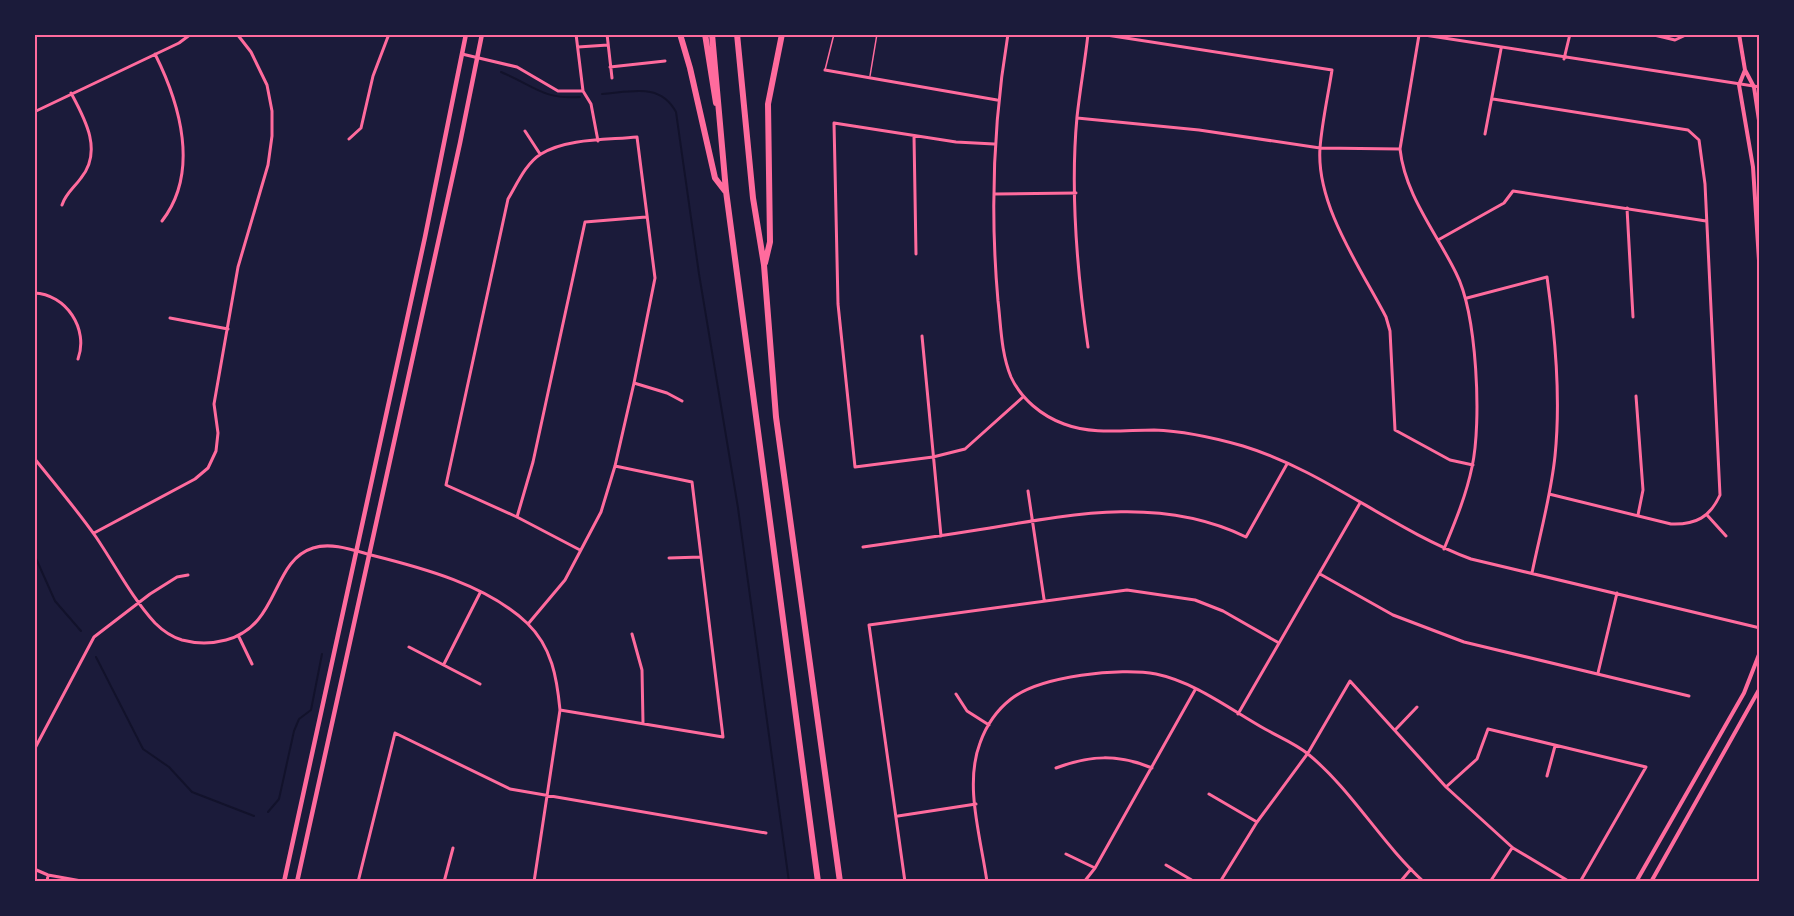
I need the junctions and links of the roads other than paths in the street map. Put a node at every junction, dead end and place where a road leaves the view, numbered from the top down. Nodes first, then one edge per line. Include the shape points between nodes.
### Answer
1 (191, 34) edge
2 (237, 34) edge
3 (389, 34) edge
4 (466, 34) edge
5 (482, 34) edge
6 (576, 34) edge
7 (607, 34) edge
8 (680, 34) edge
9 (705, 34) edge
10 (712, 34) edge
11 (737, 34) edge
12 (782, 34) edge
13 (834, 34) edge
14 (877, 34) edge
15 (1008, 34) edge
16 (1088, 34) edge
17 (1100, 34) edge
18 (1418, 34) edge
19 (1570, 34) edge
20 (1650, 34) edge
21 (1688, 34) edge
22 (1739, 34) edge
23 (608, 45) junction
24 (578, 47) junction
25 (1501, 49) junction
26 (155, 54) junction
27 (462, 54) junction
28 (477, 58) junction
29 (1564, 59) junction
30 (664, 61) dead end
31 (610, 67) junction
32 (825, 70) joint
33 (1745, 70) junction
34 (870, 77) junction
35 (612, 78) dead end
36 (1739, 85) junction
37 (1757, 87) edge
38 (583, 91) junction
39 (71, 93) junction
40 (1493, 99) junction
41 (997, 100) junction
42 (34, 112) edge
43 (720, 115) junction
44 (1077, 118) junction
45 (1760, 127) edge
46 (525, 131) dead end
47 (1485, 134) dead end
48 (914, 136) junction
49 (349, 139) dead end
50 (598, 141) junction
51 (994, 144) junction
52 (1320, 148) junction
53 (1400, 149) junction
54 (540, 154) junction
55 (726, 191) junction
56 (1076, 193) junction
57 (994, 194) junction
58 (62, 205) dead end
59 (1627, 208) junction
60 (646, 217) junction
61 (162, 221) dead end
62 (1707, 221) junction
63 (1438, 240) junction
64 (916, 254) dead end
65 (764, 264) junction
66 (1760, 276) edge
67 (34, 293) edge
68 (1467, 298) junction
69 (1633, 317) dead end
70 (170, 318) dead end
71 (228, 329) junction
72 (922, 336) dead end
73 (1088, 347) dead end
74 (78, 359) dead end
75 (634, 382) junction
76 (1636, 396) dead end
77 (1023, 397) junction
78 (682, 400) dead end
79 (933, 457) junction
80 (34, 458) edge
81 (1287, 464) junction
82 (1473, 465) junction
83 (615, 466) junction
84 (1028, 491) dead end
85 (1549, 494) junction
86 (1360, 503) junction
87 (1707, 515) junction
88 (1638, 516) junction
89 (517, 517) junction
90 (1032, 521) junction
91 (94, 534) junction
92 (941, 536) junction
93 (1726, 536) dead end
94 (862, 546) dead end
95 (1444, 549) junction
96 (580, 550) junction
97 (356, 551) junction
98 (370, 554) junction
99 (701, 556) junction
100 (669, 558) dead end
101 (1532, 573) junction
102 (1320, 574) junction
103 (188, 575) dead end
104 (480, 593) junction
105 (1617, 594) junction
106 (1044, 600) junction
107 (140, 602) junction
108 (528, 624) junction
109 (1760, 628) edge
110 (632, 634) dead end
111 (239, 637) junction
112 (1279, 643) junction
113 (409, 647) dead end
114 (1760, 652) edge
115 (252, 664) dead end
116 (444, 664) junction
117 (1598, 673) junction
118 (480, 684) dead end
119 (1760, 688) edge
120 (1196, 690) junction
121 (957, 694) dead end
122 (1689, 696) dead end
123 (1417, 706) dead end
124 (560, 710) junction
125 (1238, 714) junction
126 (643, 723) junction
127 (989, 725) junction
128 (1396, 729) junction
129 (1555, 746) junction
130 (34, 750) edge
131 (1308, 753) junction
132 (1056, 768) dead end
133 (1152, 768) junction
134 (1547, 776) dead end
135 (1446, 787) junction
136 (1209, 794) dead end
137 (548, 798) junction
138 (976, 804) junction
139 (897, 817) junction
140 (1257, 822) junction
141 (766, 833) dead end
142 (453, 848) dead end
143 (1512, 848) junction
144 (1066, 854) dead end
145 (1166, 865) dead end
146 (1095, 868) junction
147 (34, 869) edge
148 (1410, 870) junction
149 (48, 875) junction
150 (46, 882) edge
151 (87, 882) edge
152 (284, 882) edge
153 (297, 882) edge
154 (358, 882) edge
155 (444, 882) edge
156 (534, 882) edge
157 (818, 882) edge
158 (840, 882) edge
159 (905, 882) edge
160 (987, 882) edge
161 (1084, 882) edge
162 (1195, 882) edge
163 (1220, 882) edge
164 (1400, 882) edge
165 (1424, 882) edge
166 (1490, 882) edge
167 (1570, 882) edge
168 (1580, 882) edge
169 (1636, 882) edge
170 (1651, 882) edge

1 - 26 street
2 - 71 street via 267,85 272,136 268,165 238,267
3 - 49 street via 373,76 362,128
4 - 27 main road
5 - 28 main road
6 - 24 street
7 - 23 street
8 - 55 highway via 715,178
9 - 43 highway via 712,89
10 - 43 highway
11 - 65 highway via 753,198
12 - 65 highway via 768,104 770,242
13 - 32 lane
14 - 34 lane
15 - 41 street
16 - 44 street
17 - 52 street via 1332,70
18 - 25 street
18 - 53 street
19 - 29 street
20 - 21 street via 1676,40
22 - 33 street
23 - 24 street
23 - 31 street
24 - 38 street
25 - 29 street
25 - 40 street
26 - 39 street
26 - 61 street via 178,110 183,144 176,196
27 - 28 street
27 - 97 main road
28 - 38 street via 517,67 558,91
28 - 98 main road
29 - 36 street
30 - 31 street
31 - 35 street
32 - 34 street
33 - 36 street
33 - 37 street
34 - 41 street
36 - 37 street
36 - 66 street via 1753,167
37 - 45 street
38 - 50 street via 591,104
39 - 42 street
39 - 58 street via 89,132 92,150 82,177 66,194
40 - 47 street
40 - 62 street via 1688,130 1699,140
41 - 51 street
43 - 55 highway
44 - 52 street via 1199,130
44 - 56 street
46 - 54 street
48 - 51 street
48 - 64 street
48 - 79 street via 834,123 838,304 855,467
50 - 54 street via 566,145
50 - 60 street via 637,137
51 - 57 street
52 - 53 street
52 - 82 street via 1330,208 1390,331 1395,430 1450,460
53 - 63 street via 1409,187
54 - 89 street via 524,171 508,199 446,485
55 - 157 highway
56 - 57 street
56 - 73 street via 1080,292
57 - 77 street via 1002,338 1006,362
59 - 62 street
59 - 63 street via 1513,191 1504,203
59 - 69 street
60 - 75 street via 655,278
60 - 89 street via 585,222 533,462
62 - 87 street via 1721,484 1720,495
63 - 68 street
65 - 158 highway via 776,417
67 - 74 street via 50,295 68,308 81,341
68 - 82 street via 1472,322 1477,426
68 - 85 street via 1547,277 1557,413
70 - 71 street
71 - 91 street via 214,404 216,452 208,468 195,479
72 - 79 street
75 - 78 street
75 - 83 street
76 - 88 street via 1643,490
77 - 79 street via 965,449
77 - 81 street via 1043,414 1084,430 1181,433 1244,447
79 - 92 street
80 - 91 street
81 - 86 street
81 - 90 street via 1246,537 1224,526 1156,511 1121,510
82 - 95 street
83 - 96 street via 601,512
83 - 99 street via 692,482
84 - 90 street
85 - 88 street
85 - 101 street
86 - 95 street
86 - 102 street
87 - 88 street via 1687,524
87 - 93 street
89 - 96 street
90 - 92 street
90 - 106 street
91 - 107 street
92 - 94 street
95 - 101 street
96 - 108 street via 565,580
97 - 98 street
97 - 111 street via 323,546 303,552 293,561 259,621
97 - 152 main road
98 - 104 street via 443,574
98 - 153 main road
99 - 100 street
99 - 126 street via 723,737
101 - 105 street
102 - 112 street
102 - 117 street via 1424,629
103 - 107 street via 177,577
104 - 108 street
104 - 116 street
105 - 109 street
105 - 117 street
106 - 112 street via 1127,590 1163,594 1223,611
106 - 139 street via 869,625
107 - 111 street via 155,623 179,639 209,644
107 - 130 street via 88,644
108 - 124 street via 550,655 558,682
110 - 126 street via 642,670
111 - 115 street
112 - 125 street
113 - 116 street
114 - 169 street via 1744,693
116 - 118 street
117 - 122 street
119 - 170 street
120 - 125 street
120 - 127 street via 1157,674 1136,672 1064,680 1031,688 1013,698
120 - 133 street
121 - 127 street via 967,711
123 - 128 street
124 - 126 street
124 - 137 street
125 - 131 street
127 - 138 street via 974,763
128 - 131 street via 1350,681
128 - 135 street
129 - 134 street
129 - 135 street via 1488,729 1477,759
129 - 168 street via 1646,766
131 - 140 street
131 - 148 street
132 - 133 street via 1112,757 1128,758
133 - 146 street
135 - 143 street
136 - 140 street
137 - 141 street
137 - 154 street via 510,789 395,733
137 - 156 street
138 - 139 street
138 - 160 street
139 - 159 street
140 - 163 street
142 - 155 street
143 - 166 street
143 - 167 street
144 - 146 street
145 - 162 street
146 - 161 street
147 - 149 street
148 - 164 street
148 - 165 street
149 - 150 street
149 - 151 street

